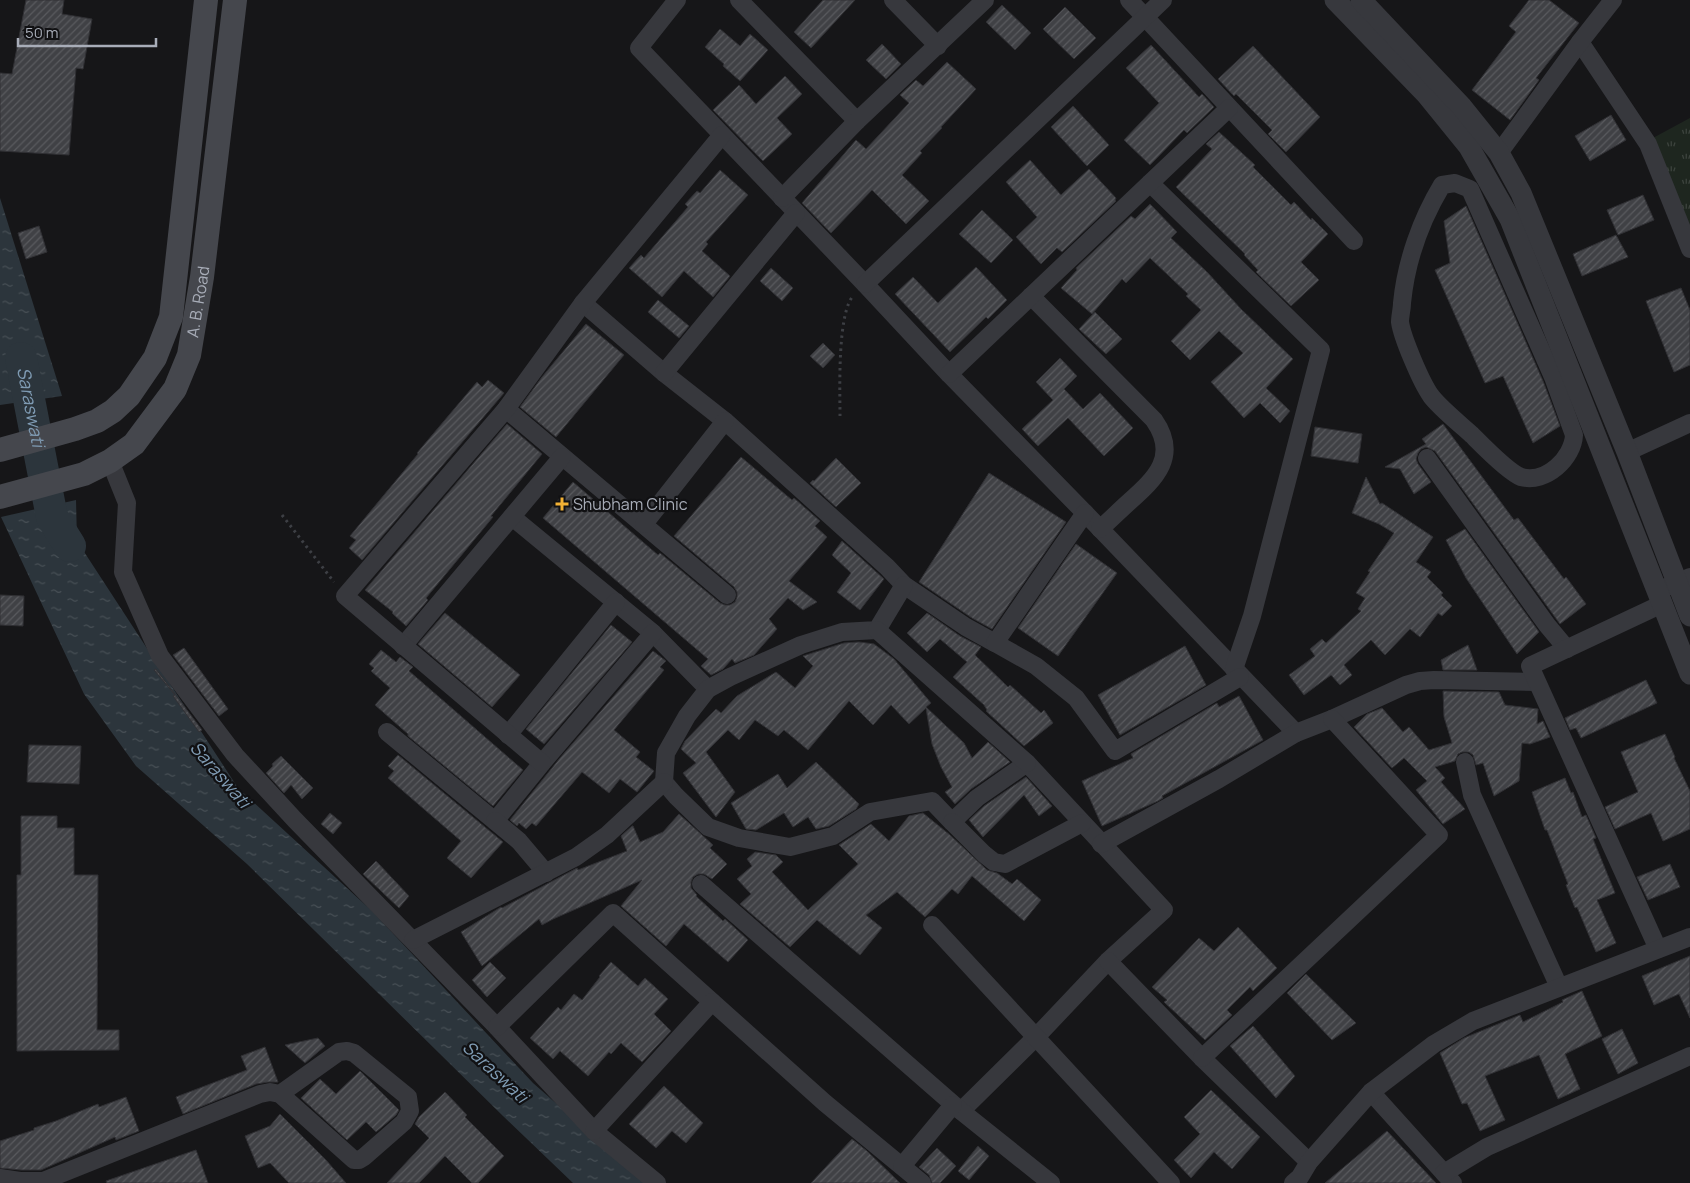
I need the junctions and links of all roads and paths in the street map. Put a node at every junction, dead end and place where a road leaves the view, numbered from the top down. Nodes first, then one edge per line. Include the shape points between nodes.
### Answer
1 (206, 0) edge
2 (235, 0) edge
3 (678, 0) edge
4 (739, 0) edge
5 (893, 0) edge
6 (985, 0) edge
7 (1129, 0) edge
8 (1163, 0) edge
9 (1335, 0) edge
10 (1361, 0) edge
11 (1613, 0) edge
12 (1145, 18) junction
13 (1580, 42) junction
14 (938, 46) junction
15 (1229, 108) junction
16 (1455, 114) junction
17 (857, 121) junction
18 (722, 135) junction
19 (1499, 153) junction
20 (1150, 183) junction
21 (782, 198) junction
22 (796, 213) junction
23 (1354, 241) dead end
24 (1690, 249) edge
25 (865, 284) junction
26 (1031, 296) junction
27 (583, 302) junction
28 (664, 372) junction
29 (948, 374) junction
30 (1562, 374) junction
31 (506, 409) junction
32 (840, 416) dead end
33 (725, 421) junction
34 (1690, 422) edge
35 (0, 450) edge
36 (1627, 452) junction
37 (562, 457) junction
38 (1427, 458) dead end
39 (110, 461) junction
40 (0, 497) edge
41 (1085, 513) junction
42 (282, 515) dead end
43 (512, 517) junction
44 (644, 524) junction
45 (1100, 529) junction
46 (1683, 580) edge
47 (904, 586) junction
48 (727, 594) dead end
49 (345, 596) junction
50 (1659, 597) junction
51 (616, 602) junction
52 (1690, 616) edge
53 (877, 630) junction
54 (652, 633) junction
55 (994, 643) junction
56 (403, 646) junction
57 (1567, 648) junction
58 (1237, 673) junction
59 (1690, 674) edge
60 (1536, 682) junction
61 (708, 689) junction
62 (1332, 720) junction
63 (387, 732) dead end
64 (1296, 733) junction
65 (508, 735) junction
66 (1465, 762) dead end
67 (542, 763) junction
68 (1027, 763) junction
69 (664, 782) junction
70 (495, 821) junction
71 (952, 822) junction
72 (1082, 823) junction
73 (1100, 844) junction
74 (546, 873) junction
75 (701, 884) dead end
76 (932, 925) dead end
77 (1690, 937) edge
78 (413, 940) junction
79 (1658, 949) junction
80 (1108, 961) junction
81 (1559, 987) junction
82 (712, 1002) junction
83 (497, 1027) junction
84 (1036, 1037) junction
85 (1690, 1056) edge
86 (1202, 1058) junction
87 (1371, 1092) junction
88 (280, 1094) junction
89 (957, 1108) junction
90 (594, 1132) junction
91 (1302, 1176) edge
92 (910, 1177) edge
93 (0, 1178) edge
94 (1448, 1178) edge
95 (658, 1183) edge
96 (1050, 1183) edge
97 (1171, 1183) edge

1 - 35 main road, A. B. Road via 170,317 155,358 130,396 97,420
2 - 39 main road, A. B. Road via 202,277 189,354 175,389 134,444
3 - 18 street via 639,48
4 - 17 street
5 - 14 street
6 - 14 street
7 - 12 street
8 - 12 street
9 - 16 street via 1426,94
10 - 16 street
11 - 13 street
12 - 15 street
12 - 25 street
13 - 19 street
13 - 24 street via 1648,144
14 - 17 street
15 - 20 street
15 - 23 street
16 - 19 street
16 - 30 street via 1469,147 1510,219
17 - 21 street
18 - 21 street
18 - 27 street
19 - 36 street via 1521,193
20 - 26 street
20 - 58 street via 1321,350
21 - 22 street
22 - 25 street
22 - 28 street
25 - 29 street
25 - 32 path via 850,298 844,323 839,369
26 - 29 street
26 - 45 street via 1154,420 1163,436 1162,467
27 - 28 street
27 - 31 street
28 - 33 street
29 - 41 street
30 - 30 street via 1470,189 1455,183 1442,185 1423,220 1404,280 1400,322 1413,362 1431,396 1506,466 1521,476 1537,477 1556,469 1574,444
30 - 50 street
31 - 37 street
31 - 49 street
33 - 44 street
33 - 47 street
34 - 36 street
36 - 46 street
37 - 43 street
37 - 44 street
38 - 57 street
39 - 40 main road, A. B. Road via 84,474
39 - 78 street via 127,503 123,572 160,656 235,756
41 - 45 street
41 - 55 street
42 - 49 path
43 - 51 street
43 - 56 street
44 - 48 street
45 - 58 street
46 - 50 street
46 - 52 street
47 - 53 street
47 - 55 street
49 - 56 street
50 - 57 street
50 - 59 street
51 - 54 street
51 - 65 street
53 - 61 street via 842,632 801,645
53 - 68 street
54 - 61 street
54 - 67 street
55 - 58 street via 1036,666 1076,698 1115,751
56 - 65 street
57 - 60 street via 1530,666
58 - 64 street
60 - 62 street via 1420,680
60 - 79 street
61 - 69 street via 687,716 666,753
62 - 64 street
62 - 86 street via 1438,835
63 - 70 street
64 - 73 street
65 - 67 street
66 - 81 street via 1472,795
67 - 70 street
68 - 71 street via 977,798
68 - 72 street
69 - 71 street via 708,827 740,838 790,847 834,836 870,812 932,801
69 - 74 street via 599,841
70 - 74 street via 519,841
71 - 72 street via 994,862 1005,864
72 - 73 street
73 - 80 street via 1164,910
74 - 78 street
75 - 89 street
76 - 84 street
77 - 79 street
78 - 83 street
79 - 81 street
80 - 84 street
80 - 86 street
81 - 87 street via 1473,1021 1434,1044
82 - 83 street via 613,913
82 - 90 street
82 - 92 street
83 - 90 street
84 - 89 street
84 - 97 street
85 - 94 street via 1487,1147
86 - 91 street
87 - 91 street
87 - 94 street
88 - 88 street via 354,1160 364,1157 404,1122 410,1111 408,1098 354,1053 347,1051 339,1052
88 - 93 street via 260,1094 43,1181
89 - 92 street
89 - 96 street
90 - 95 street

